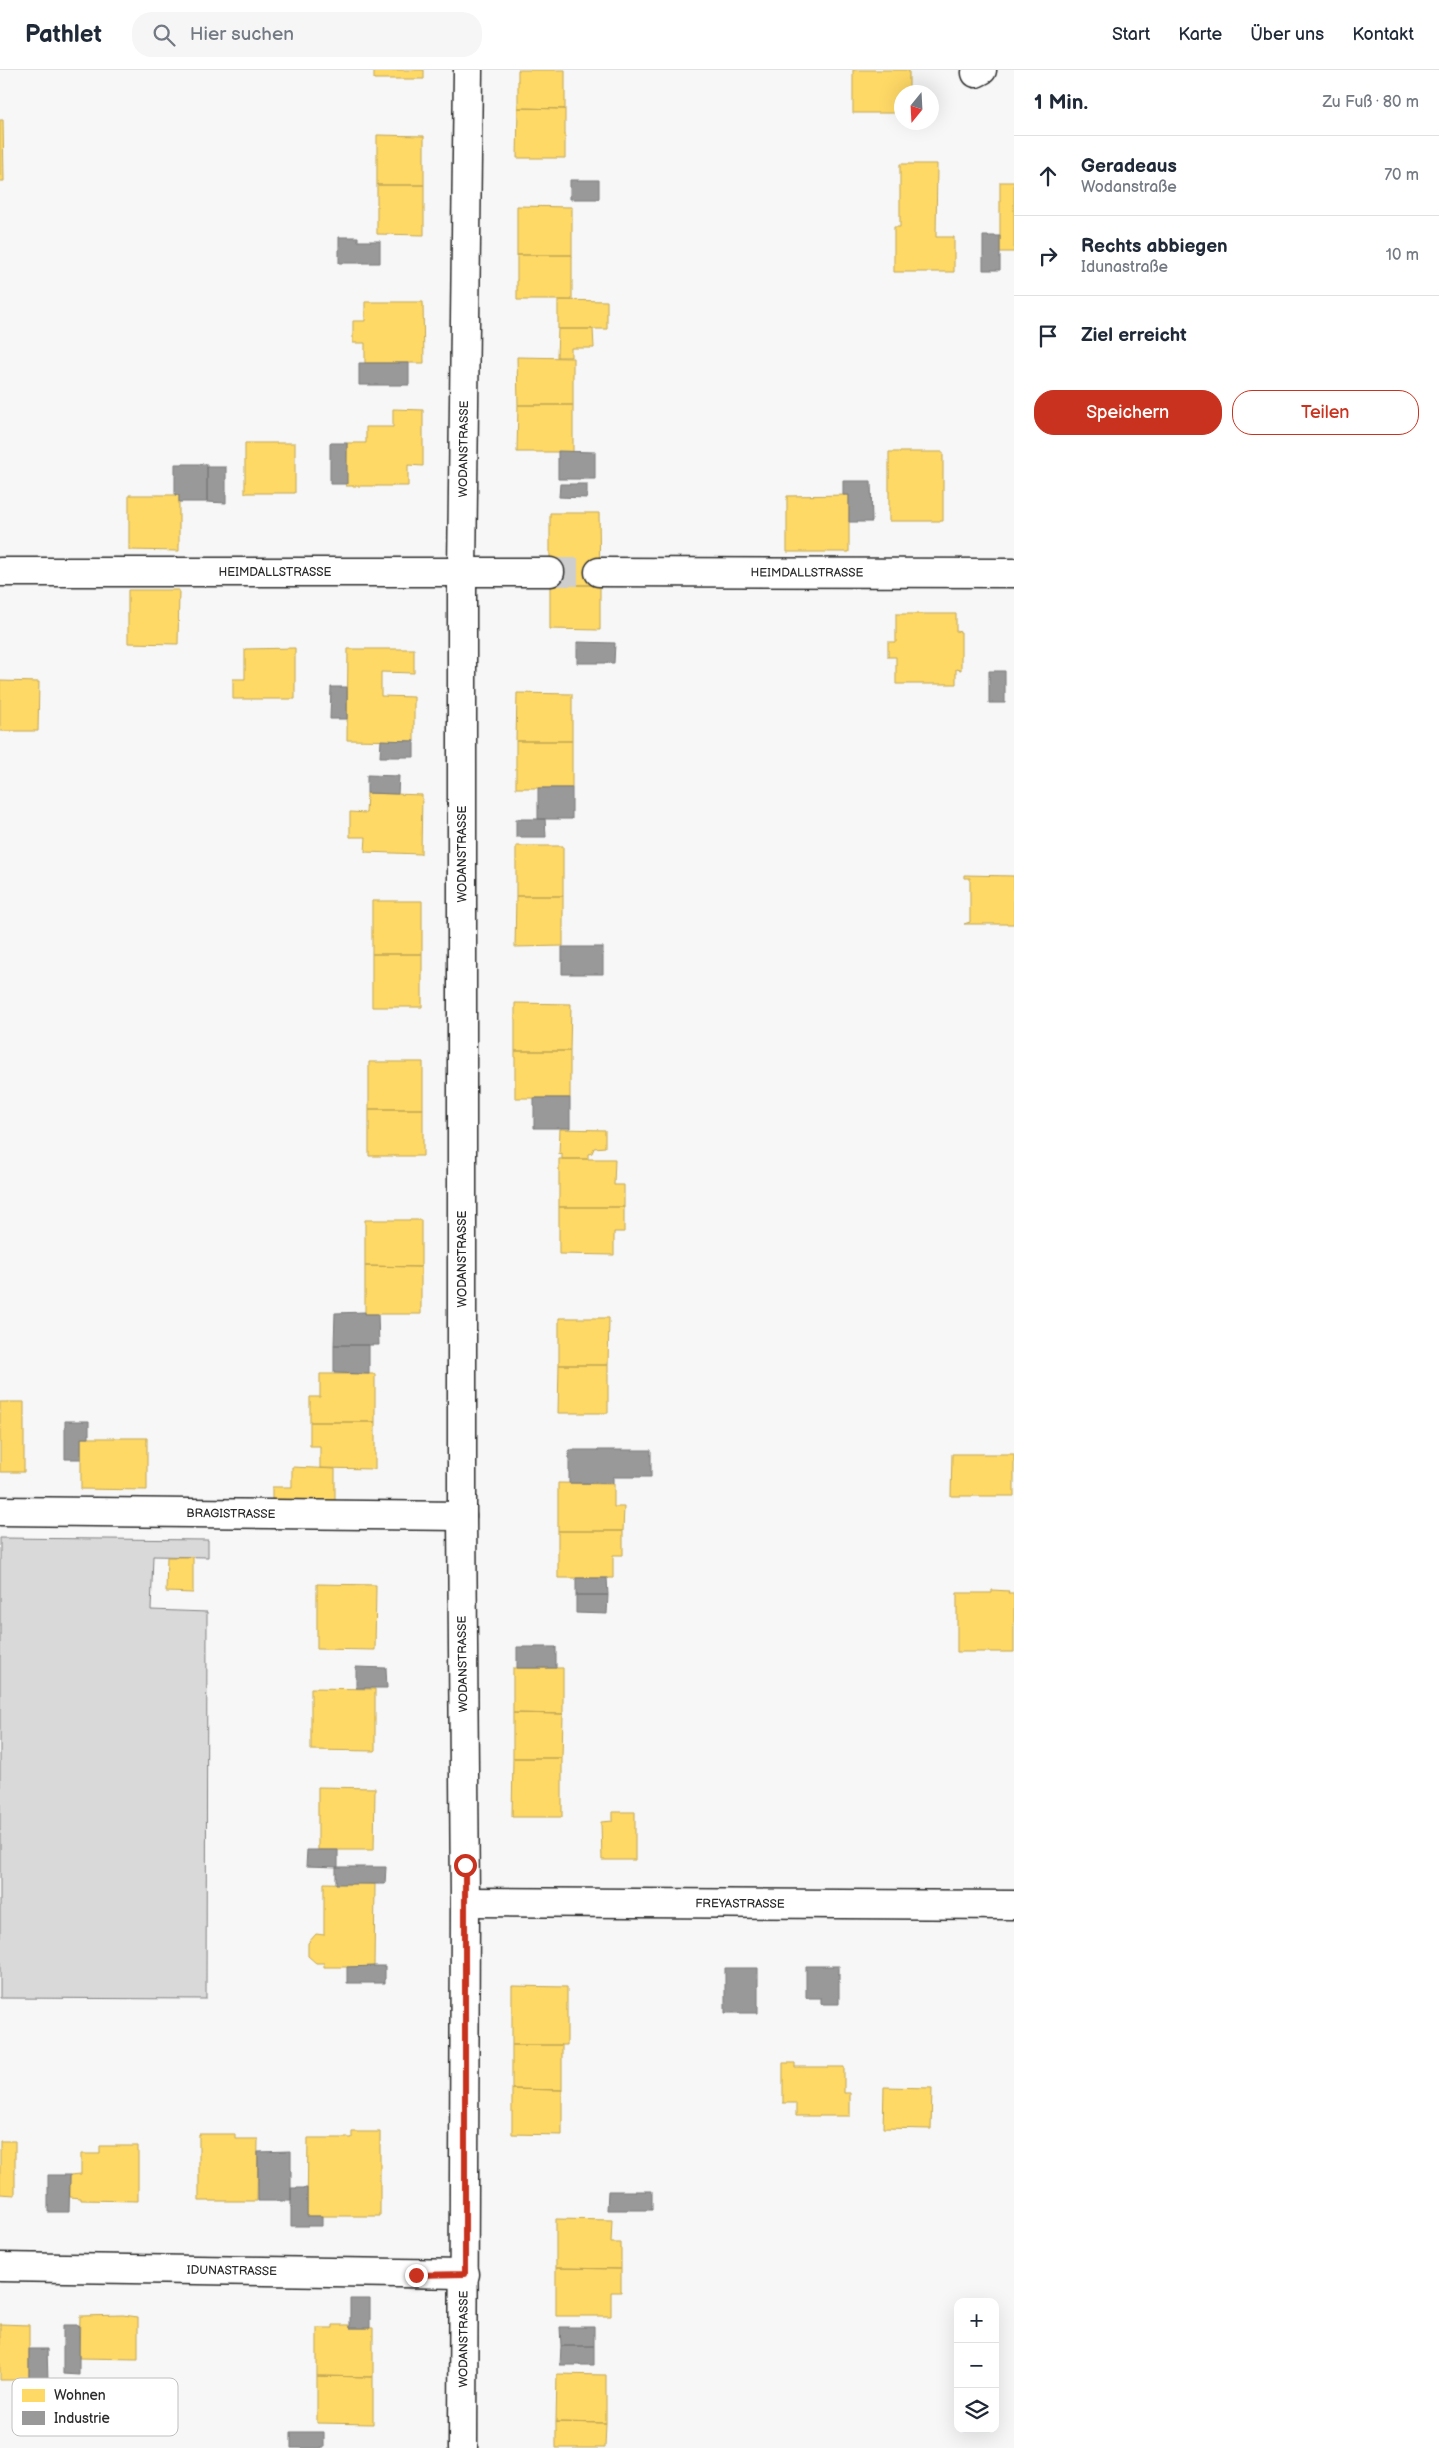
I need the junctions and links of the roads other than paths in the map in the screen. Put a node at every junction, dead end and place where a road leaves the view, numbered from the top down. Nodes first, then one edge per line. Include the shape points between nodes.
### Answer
1 (468, 70) edge
2 (0, 572) edge
3 (462, 572) junction
4 (550, 572) tunnel mouth
5 (600, 572) tunnel mouth
6 (1014, 573) edge
7 (0, 1511) edge
8 (462, 1516) junction
9 (465, 1902) junction
10 (1014, 1904) edge
11 (0, 2267) edge
12 (465, 2274) junction
13 (463, 2448) edge

1 - 3 street, WODANSTRASSE
2 - 3 street, HEIMDALLSTRASSE
3 - 4 street, HEIMDALLSTRASSE
3 - 8 street, WODANSTRASSE
5 - 6 street, HEIMDALLSTRASSE
7 - 8 street, BRAGISTRASSE
8 - 9 street, WODANSTRASSE
9 - 10 street, FREYASTRASSE
9 - 12 street, WODANSTRASSE
11 - 12 street, IDUNASTRASSE
12 - 13 street, WODANSTRASSE

